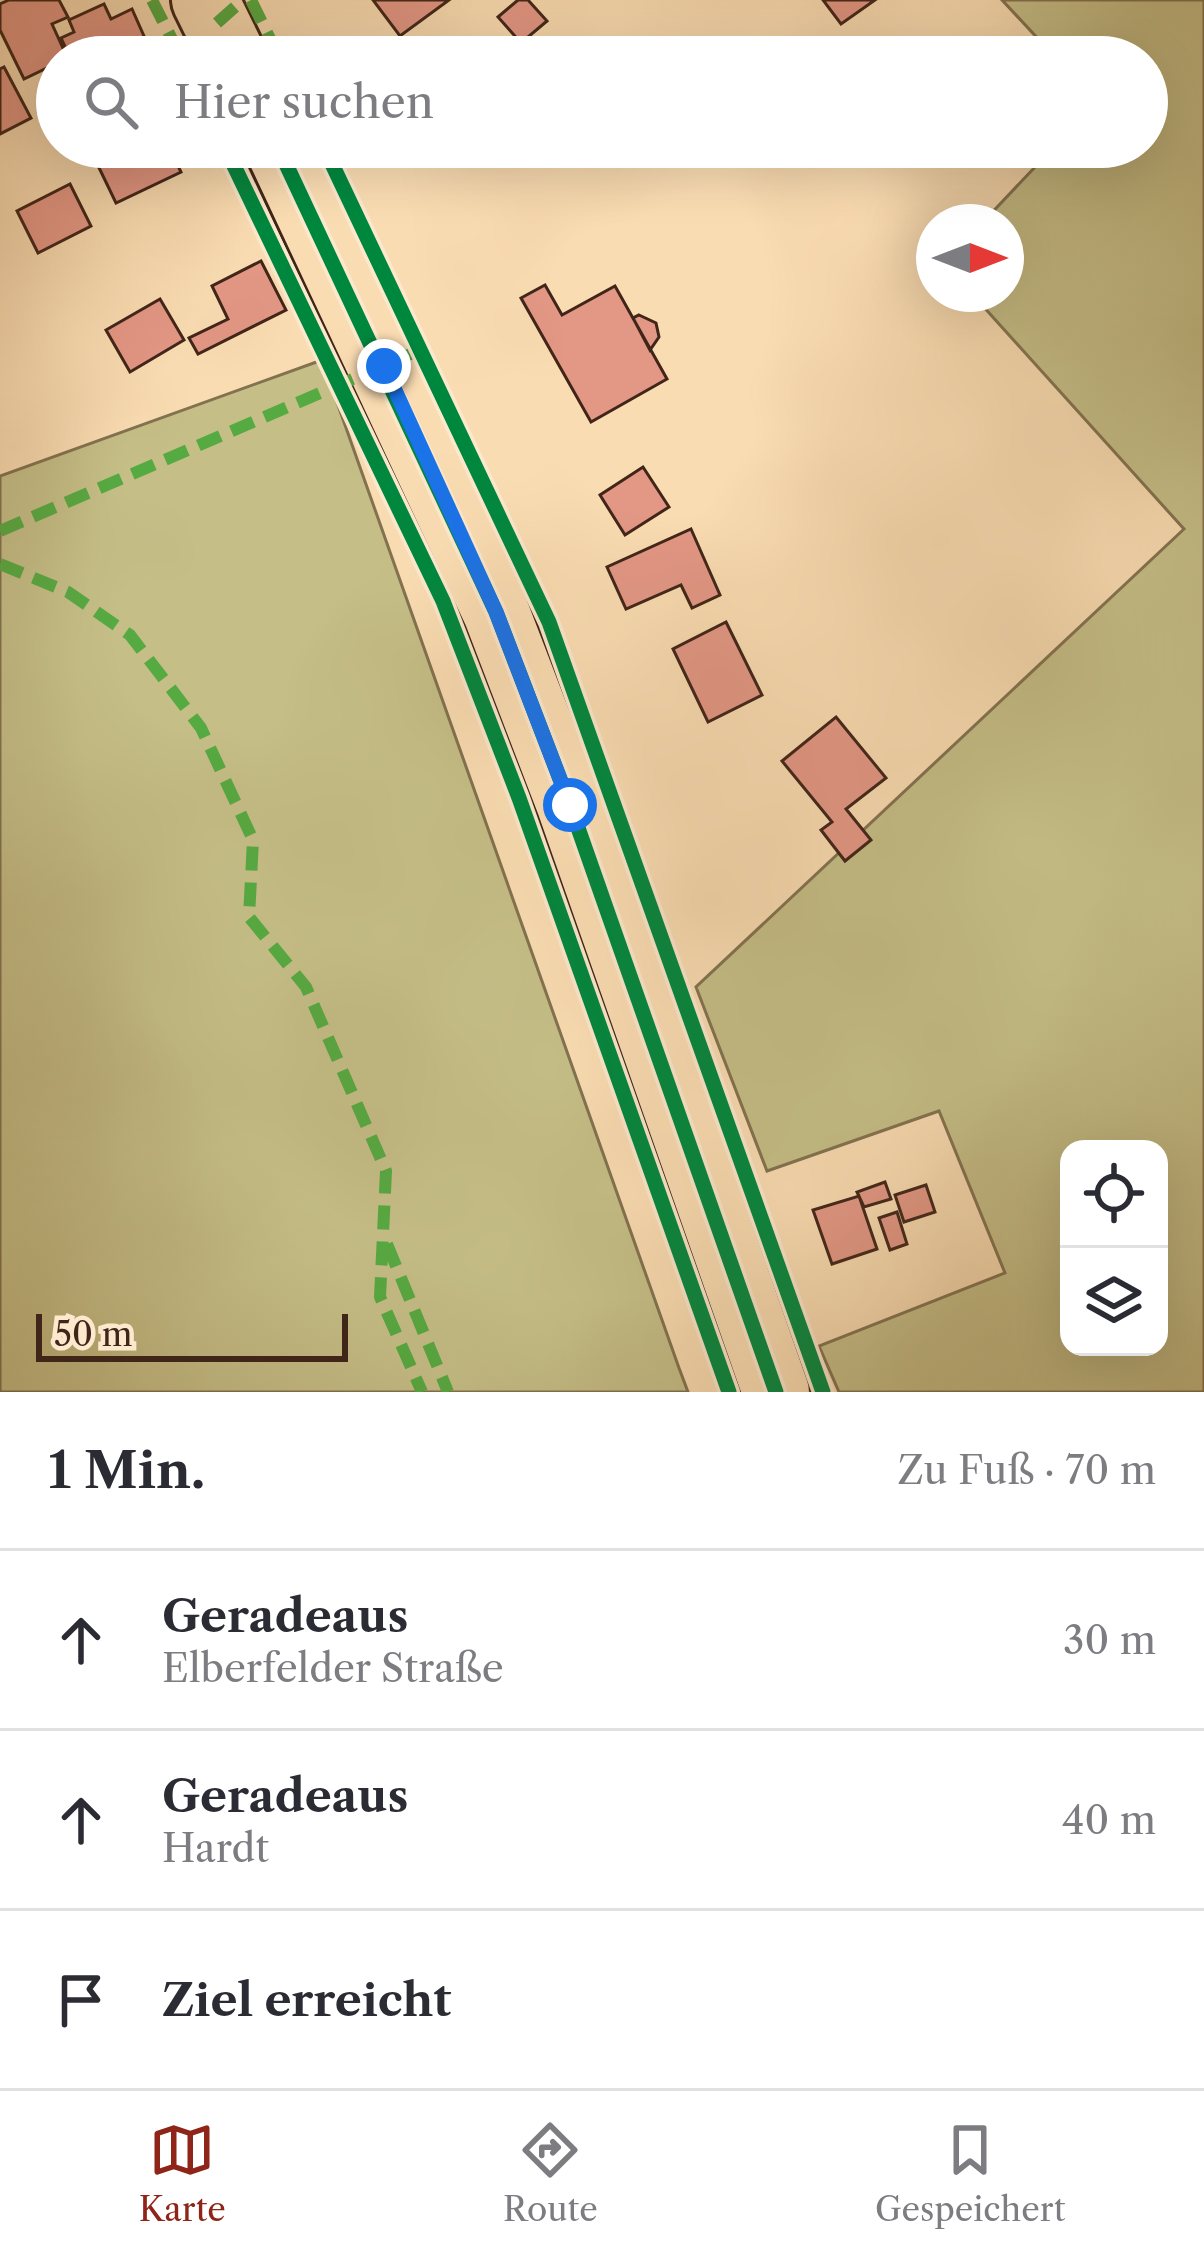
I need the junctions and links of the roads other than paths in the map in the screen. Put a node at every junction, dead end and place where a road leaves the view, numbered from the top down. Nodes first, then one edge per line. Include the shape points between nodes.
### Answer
1 (205, 0) edge
2 (223, 36) edge
3 (288, 168) edge
4 (776, 1392) edge

1 - 2 main road
3 - 4 main road via 496,612

